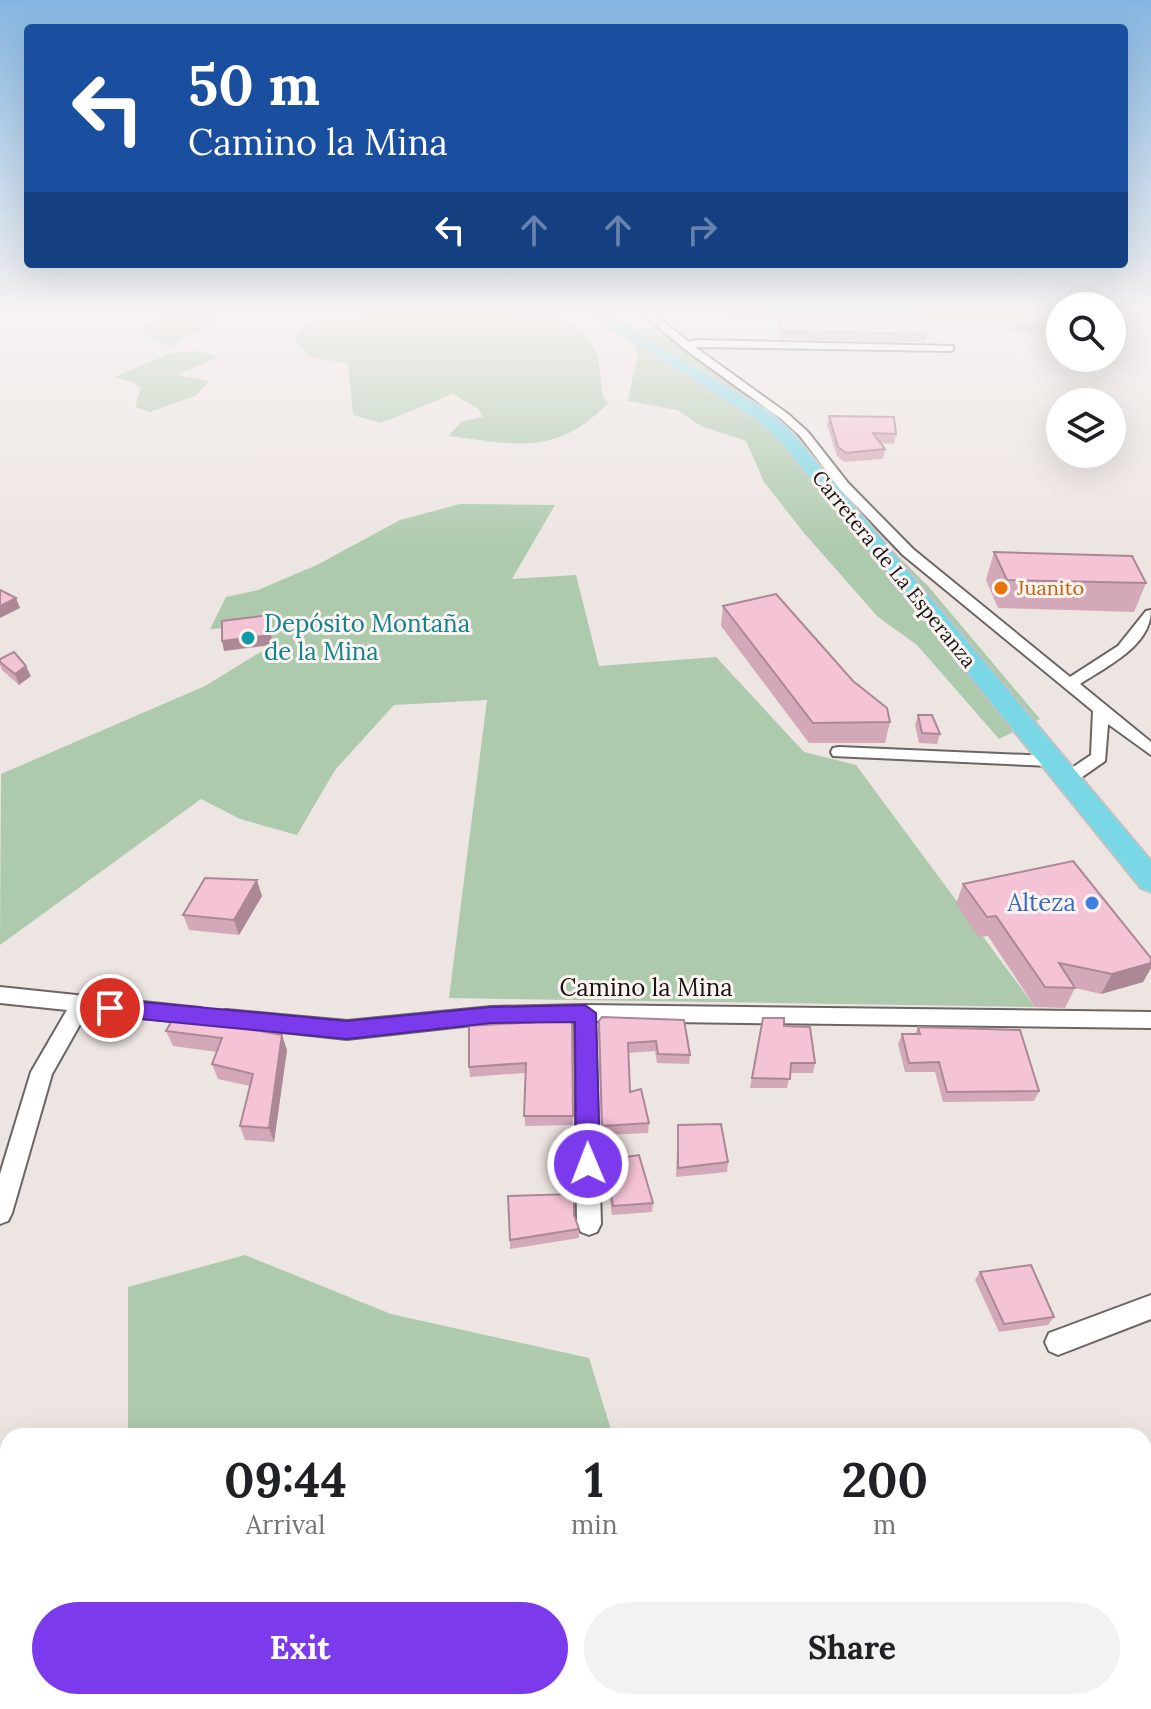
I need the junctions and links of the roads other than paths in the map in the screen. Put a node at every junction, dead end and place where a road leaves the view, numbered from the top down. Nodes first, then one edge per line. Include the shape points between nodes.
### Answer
1 (722, 391) edge
2 (749, 391) edge
3 (1151, 614) edge
4 (1071, 683) junction
5 (1101, 711) junction
6 (1151, 750) edge
7 (839, 752) dead end
8 (1050, 761) junction
9 (1066, 780) junction
10 (1151, 881) edge
11 (0, 995) edge
12 (81, 1005) junction
13 (585, 1013) junction
14 (1151, 1020) edge
15 (0, 1213) edge
16 (589, 1224) dead end
17 (1151, 1307) edge
18 (1058, 1342) dead end

1 - 8 main road, Carretera de La Esperanza via 787,438
2 - 4 street via 804,434 844,486 908,552
3 - 4 street via 1123,649
4 - 5 street
5 - 6 street
5 - 9 street via 1099,757
7 - 8 street
8 - 9 main road, Carretera de La Esperanza
9 - 10 main road, Carretera de La Esperanza
11 - 12 street, Camino la Mina
12 - 13 street, Camino la Mina via 347,1030 491,1015
12 - 15 street via 42,1072
13 - 14 street, Camino la Mina
13 - 16 street
17 - 18 street

